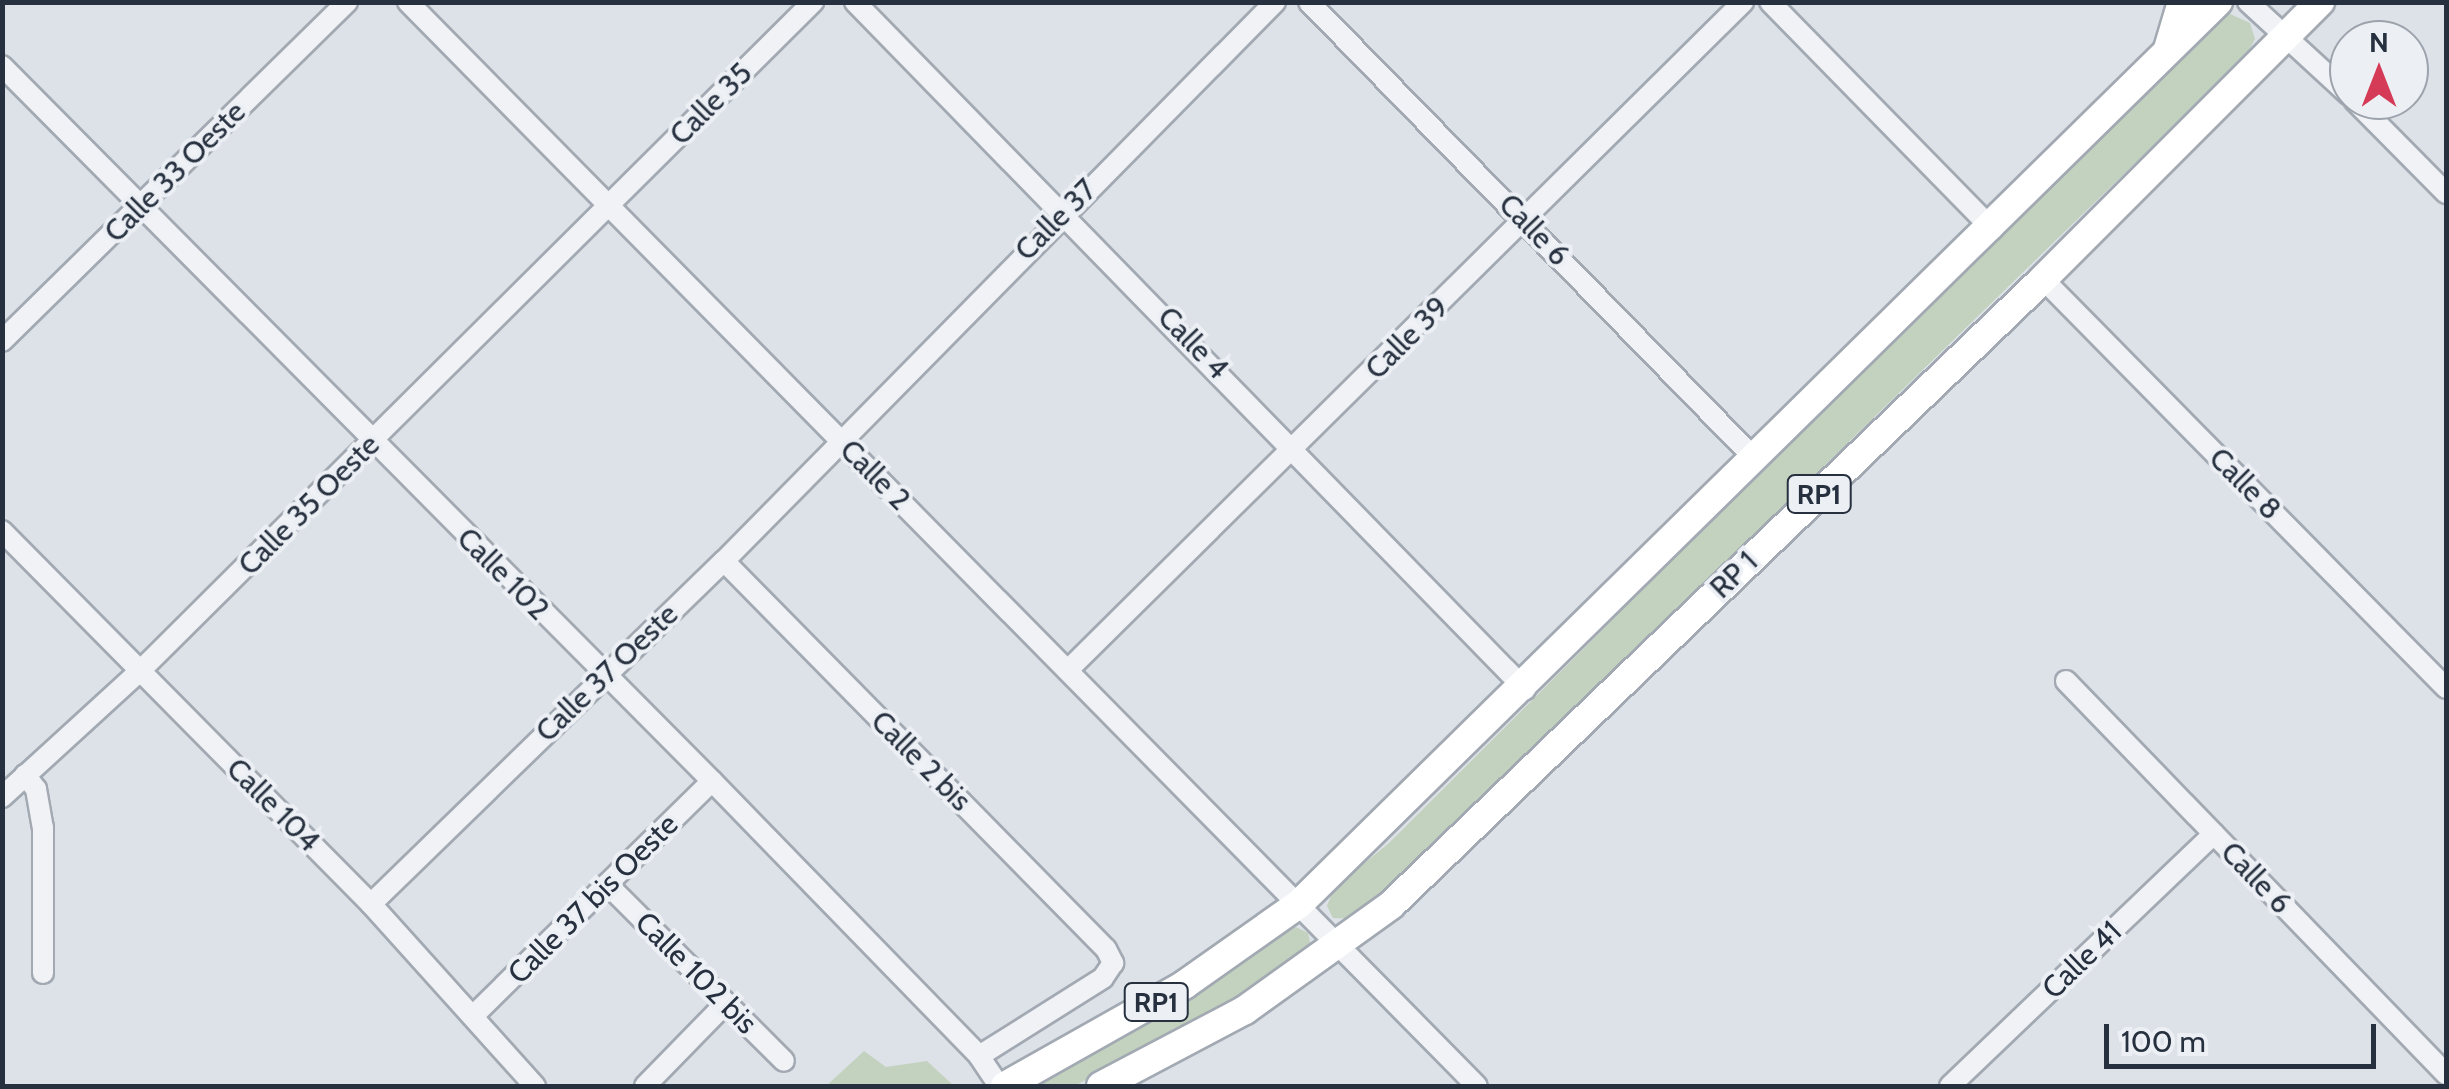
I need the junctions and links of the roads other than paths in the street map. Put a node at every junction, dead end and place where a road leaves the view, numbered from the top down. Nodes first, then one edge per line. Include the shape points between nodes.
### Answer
1 (347, 2) edge
2 (408, 2) edge
3 (813, 2) edge
4 (855, 2) edge
5 (1275, 2) edge
6 (1308, 2) edge
7 (1743, 2) edge
8 (1770, 2) edge
9 (2182, 2) edge
10 (2218, 2) edge
11 (2248, 2) edge
12 (2264, 2) edge
13 (2320, 2) edge
14 (2288, 34) junction
15 (2166, 54) junction
16 (2, 66) edge
17 (2329, 74) edge
18 (2375, 120) edge
19 (2446, 193) edge
20 (609, 206) junction
21 (138, 208) junction
22 (1064, 212) junction
23 (1525, 220) junction
24 (1992, 229) junction
25 (2043, 279) junction
26 (2, 342) edge
27 (841, 441) junction
28 (371, 443) junction
29 (1296, 448) junction
30 (1756, 460) junction
31 (2, 531) edge
32 (724, 561) junction
33 (141, 670) junction
34 (1068, 670) junction
35 (604, 674) junction
36 (2066, 681) dead end
37 (2446, 688) edge
38 (1525, 689) junction
39 (25, 775) junction
40 (712, 781) junction
41 (2, 797) edge
42 (2214, 834) junction
43 (608, 884) junction
44 (371, 904) junction
45 (1299, 904) junction
46 (1342, 947) junction
47 (43, 972) dead end
48 (726, 1003) junction
49 (474, 1016) junction
50 (978, 1056) junction
51 (784, 1061) dead end
52 (2446, 1074) edge
53 (535, 1086) edge
54 (646, 1086) edge
55 (1002, 1086) edge
56 (1101, 1086) edge
57 (1477, 1086) edge
58 (1950, 1086) edge

1 - 21 street, Calle 33 Oeste
2 - 20 street, Calle 2
3 - 20 street, Calle 35
4 - 22 street, Calle 4
5 - 22 street, Calle 37
6 - 23 street, Calle 6
7 - 23 street, Calle 39
8 - 24 street
9 - 15 main road
10 - 15 main road, RP1
11 - 14 street
12 - 14 street
13 - 14 main road, RP 1 / RP1
14 - 17 street
14 - 25 main road, RP 1 / RP1
15 - 24 main road, RP1
16 - 21 street, Calle 102
18 - 19 street
20 - 27 street, Calle 2
20 - 28 street, Calle 35 Oeste
21 - 26 street, Calle 33 Oeste
21 - 28 street, Calle 102
22 - 27 street, Calle 37
22 - 29 street, Calle 4
23 - 29 street, Calle 39
23 - 30 street, Calle 6
24 - 30 main road, RP1
25 - 37 street, Calle 8
25 - 46 main road, RP 1 / RP1
27 - 32 street, Calle 37 Oeste
27 - 34 street, Calle 2
28 - 33 street, Calle 35 Oeste
28 - 35 street, Calle 102
29 - 34 street, Calle 39
29 - 38 street, Calle 4
30 - 38 main road, RP1
31 - 33 street, Calle 104
32 - 35 street, Calle 37 Oeste
32 - 50 street, Calle 2 bis via 1114,963 1103,978
33 - 39 street, Calle 35 Oeste
33 - 44 street, Calle 104
34 - 45 street, Calle 2
35 - 40 street, Calle 102
35 - 44 street, Calle 37 Oeste
36 - 42 street, Calle 6
38 - 45 main road, RP1
39 - 41 street, Calle 35 Oeste
39 - 47 street via 42,816
40 - 43 street, Calle 37 bis Oeste
40 - 50 street, Calle 102
42 - 52 street, Calle 6
42 - 58 street, Calle 41
43 - 48 street, Calle 102 bis
43 - 49 street, Calle 37 bis Oeste
44 - 49 street, Calle 104
45 - 46 street, Calle 2
45 - 55 main road, RP1 via 1184,985
46 - 56 main road, RP 1 / RP1 via 1245,1010
46 - 57 street, Calle 2
48 - 51 street, Calle 102 bis
48 - 54 street
49 - 53 street, Calle 104
50 - 55 street, Calle 102

